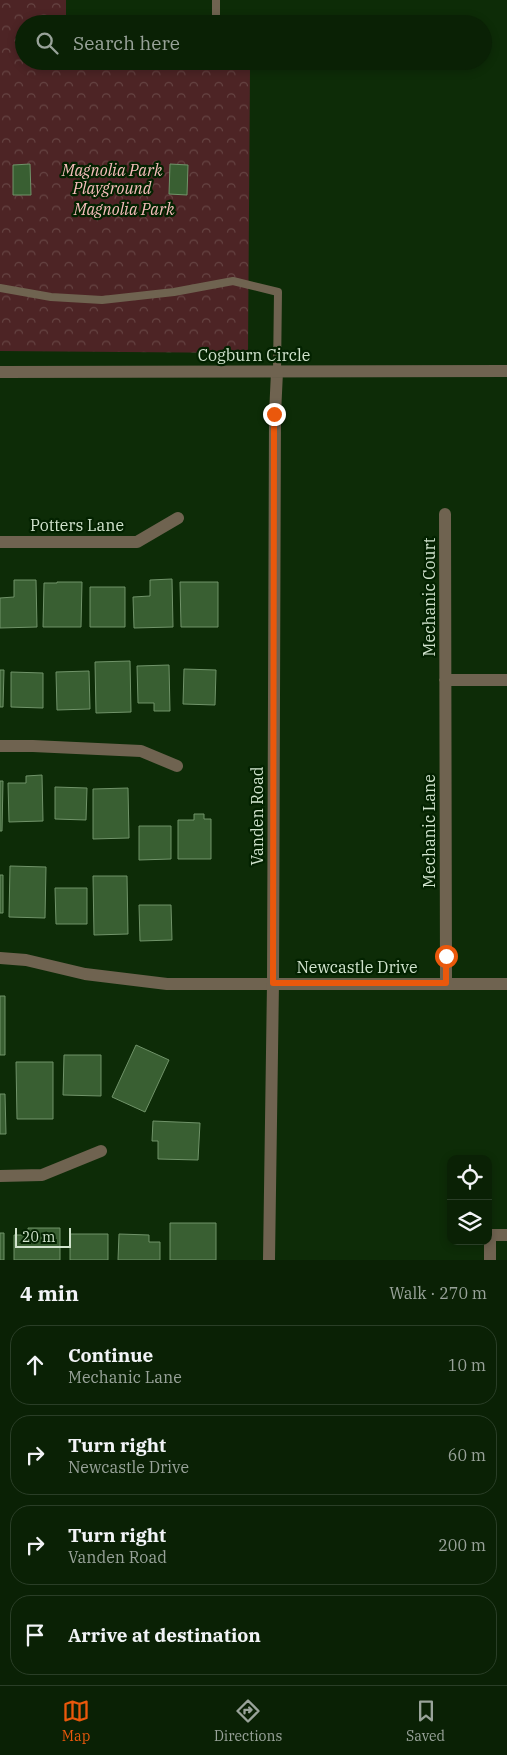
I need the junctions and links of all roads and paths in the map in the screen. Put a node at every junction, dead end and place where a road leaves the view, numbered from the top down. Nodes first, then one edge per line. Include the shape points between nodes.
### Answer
1 (216, 0) edge
2 (216, 15) edge
3 (0, 288) edge
4 (507, 371) edge
5 (0, 372) edge
6 (276, 372) junction
7 (445, 514) dead end
8 (178, 518) dead end
9 (0, 542) edge
10 (445, 680) junction
11 (507, 680) edge
12 (0, 746) edge
13 (177, 766) dead end
14 (0, 958) edge
15 (273, 983) junction
16 (446, 983) junction
17 (507, 984) edge
18 (101, 1151) dead end
19 (0, 1176) edge
20 (507, 1235) edge
21 (269, 1260) edge
22 (490, 1260) edge

1 - 2 lane
3 - 6 lane via 51,297 102,300 233,281 278,292
4 - 6 street, Cogburn Circle
5 - 6 street, Cogburn Circle
6 - 15 street, Vanden Road
7 - 10 street, Mechanic Court
8 - 9 street, Potters Lane via 137,542
10 - 11 street
10 - 16 street, Mechanic Lane
12 - 13 street via 141,751
14 - 15 street, Newcastle Drive via 26,960 85,974 167,984
15 - 16 street, Newcastle Drive
15 - 21 street, Vanden Road
16 - 17 street, Newcastle Drive
18 - 19 street via 42,1175
20 - 22 street via 490,1235

